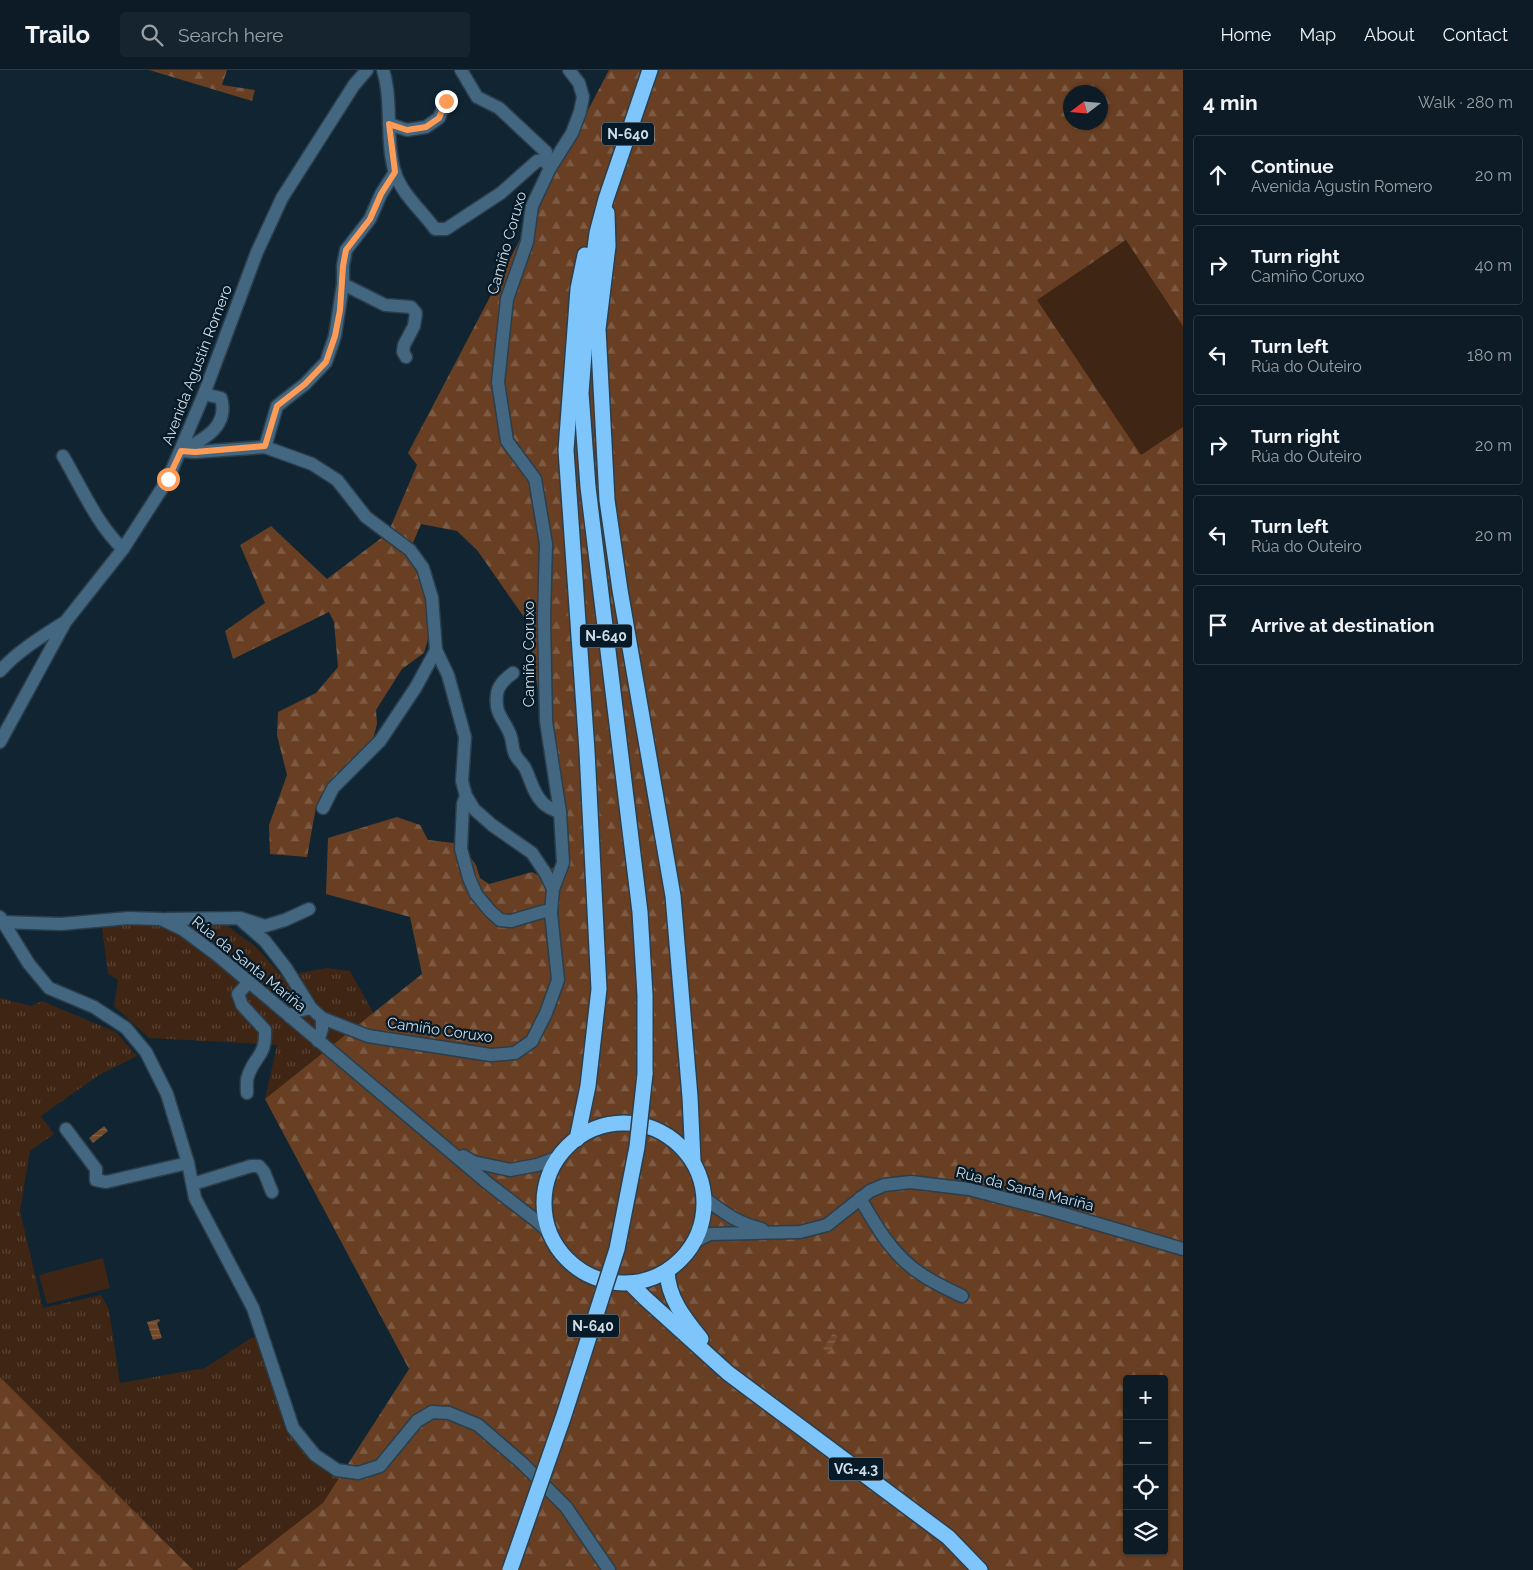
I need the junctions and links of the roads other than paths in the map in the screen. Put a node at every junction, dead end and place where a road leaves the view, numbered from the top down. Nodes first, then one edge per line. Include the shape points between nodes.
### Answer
1 (367, 70) edge
2 (383, 70) edge
3 (461, 70) edge
4 (569, 70) edge
5 (650, 70) edge
6 (446, 101) dead end
7 (389, 124) junction
8 (547, 164) junction
9 (395, 172) junction
10 (606, 198) junction
11 (343, 284) junction
12 (406, 357) dead end
13 (204, 394) junction
14 (265, 446) junction
15 (181, 451) junction
16 (63, 456) dead end
17 (123, 549) junction
18 (66, 621) junction
19 (436, 650) junction
20 (0, 671) edge
21 (514, 673) dead end
22 (0, 742) edge
23 (466, 796) junction
24 (323, 808) dead end
25 (560, 812) junction
26 (553, 889) junction
27 (309, 909) dead end
28 (551, 913) junction
29 (240, 918) junction
30 (161, 919) junction
31 (1, 920) edge
32 (249, 982) junction
33 (311, 1008) junction
34 (290, 1017) junction
35 (322, 1018) junction
36 (318, 1041) junction
37 (247, 1093) dead end
38 (66, 1129) dead end
39 (577, 1138) junction
40 (439, 1141) junction
41 (559, 1157) junction
42 (692, 1161) junction
43 (188, 1163) junction
44 (193, 1184) junction
45 (272, 1192) dead end
46 (704, 1198) junction
47 (860, 1198) junction
48 (779, 1232) junction
49 (550, 1233) junction
50 (694, 1242) junction
51 (1183, 1249) edge
52 (667, 1271) junction
53 (630, 1283) junction
54 (962, 1296) dead end
55 (728, 1373) junction
56 (510, 1570) edge
57 (609, 1570) edge
58 (980, 1570) edge

1 - 13 street, Avenida Agustín Romero via 354,85 282,198 257,252
2 - 7 street via 387,83
3 - 8 street via 478,97 499,108 538,143 546,152
4 - 8 street, Camiño Coruxo via 579,83 583,97 580,112 572,133
5 - 10 highway, N-640
6 - 7 street via 439,118 426,127 407,130
7 - 9 street
8 - 9 street via 537,160 501,193 446,228 435,228
8 - 25 street, Camiño Coruxo via 532,206 527,242 507,299 498,382 507,441 535,479 546,544 546,721
9 - 11 street via 370,219 346,250
10 - 39 highway via 593,216 578,289 566,450 599,989 588,1086
10 - 42 highway via 608,246 598,329 607,500 673,896 690,1097
10 - 56 highway, N-640, bridge via 597,233 581,393 588,487 640,912 645,1074 637,1147 617,1249
11 - 12 street via 385,305 411,307 416,313 414,326 404,345
11 - 14 street via 335,336 326,362 277,406
13 - 15 street, Avenida Agustín Romero
13 - 15 street via 221,398 222,418 200,442
14 - 15 street
14 - 19 street via 312,464 336,480 366,517 410,550 423,568 432,598
15 - 17 street, Avenida Agustín Romero via 168,479
16 - 17 street via 94,511
17 - 18 street, Avenida Agustín Romero
18 - 20 street via 29,645
18 - 22 street, Avenida Agustín Romero
19 - 23 street via 448,675 465,737 462,781
19 - 24 street via 380,741 333,788
21 - 25 street via 504,680 497,692 500,718 535,793 549,808
23 - 26 street via 474,809 492,825 532,853
23 - 28 street via 460,849 476,894 500,920 511,921 545,911
25 - 26 street, Camiño Coruxo via 563,863
26 - 28 street, Camiño Coruxo
27 - 29 street via 265,926
28 - 35 street, Camiño Coruxo via 558,980 532,1041 514,1053 492,1055 368,1036
29 - 30 street
29 - 33 street via 265,941
30 - 31 street, Rúa da Santa Mariña via 129,918 61,924
30 - 32 street, Rúa da Santa Mariña via 182,929
31 - 43 street via 49,988 94,1007 126,1028 146,1052 166,1094
32 - 34 street, Rúa da Santa Mariña
32 - 37 street via 238,994 242,1005 265,1030 266,1044 247,1078
33 - 34 street via 296,1011
33 - 35 street
34 - 36 street, Rúa da Santa Mariña
35 - 36 street
36 - 40 street, Rúa da Santa Mariña
38 - 43 street via 96,1169 96,1180 106,1182
39 - 41 highway
39 - 42 highway via 611,1124 650,1127 667,1135
40 - 41 street, Rúa da Santa Mariña via 473,1162 510,1170
40 - 49 street, Rúa da Santa Mariña
41 - 49 highway via 545,1191
42 - 46 highway
43 - 44 street
44 - 45 street via 259,1166
44 - 57 street via 195,1198 253,1308 293,1428 315,1455 337,1470 358,1474 380,1466 417,1421 432,1412 449,1413 478,1425 522,1463 566,1507
46 - 48 street, Rúa da Santa Mariña via 730,1218 748,1226
46 - 50 highway via 703,1220
47 - 48 street, Rúa da Santa Mariña via 827,1225 800,1232
47 - 51 street, Rúa da Santa Mariña via 884,1185 911,1182 969,1189
47 - 54 street via 896,1252 919,1273
48 - 50 street, Rúa da Santa Mariña via 710,1234
49 - 53 highway via 562,1254 579,1270 593,1277
50 - 52 highway via 683,1258
52 - 53 highway via 651,1279
52 - 55 highway, VG-4.3 via 667,1285 678,1309
53 - 55 highway, VG-4.3
55 - 58 highway, VG-4.3 via 948,1537

